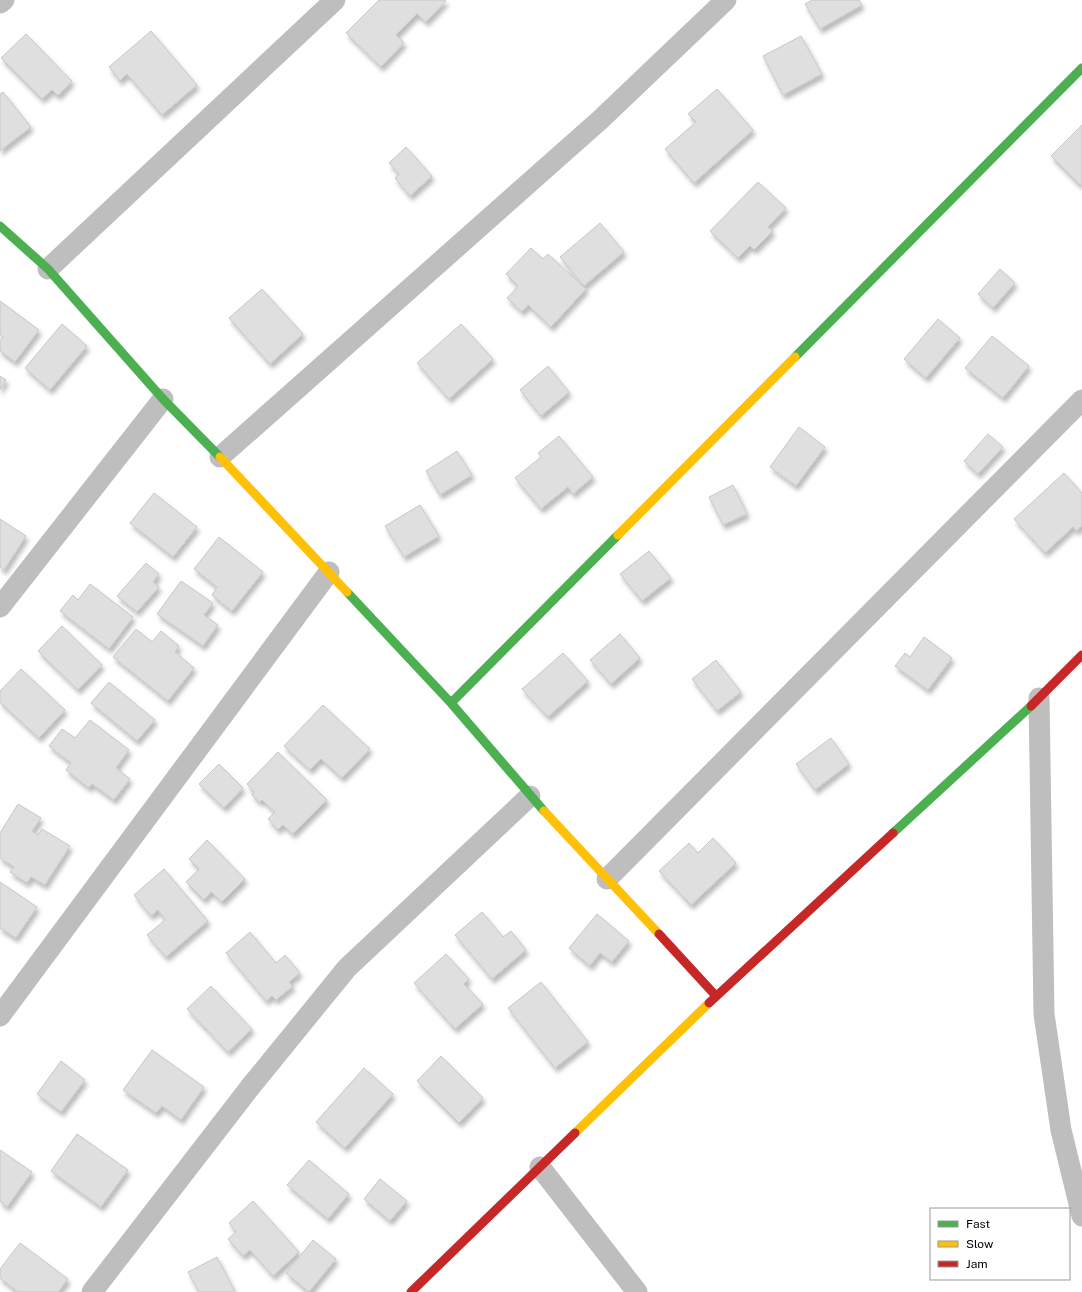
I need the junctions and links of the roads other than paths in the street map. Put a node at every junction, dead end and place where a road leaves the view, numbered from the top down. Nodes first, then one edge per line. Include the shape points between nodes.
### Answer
1 (4, 0) edge
2 (335, 0) edge
3 (726, 0) edge
4 (0, 4) edge
5 (1082, 68) edge
6 (0, 226) edge
7 (48, 269) junction
8 (163, 399) junction
9 (1082, 400) edge
10 (220, 457) junction
11 (329, 572) junction
12 (0, 607) edge
13 (1082, 655) edge
14 (1039, 698) junction
15 (451, 703) junction
16 (530, 796) junction
17 (607, 879) junction
18 (716, 996) junction
19 (0, 1016) edge
20 (540, 1166) junction
21 (1082, 1216) edge
22 (92, 1292) edge
23 (411, 1292) edge
24 (637, 1292) edge

1 - 4 street
2 - 7 street
3 - 10 street via 600,120
5 - 15 street
6 - 7 street
7 - 8 street
8 - 10 street
8 - 12 street
9 - 17 street
10 - 11 street
11 - 15 street
11 - 19 street
13 - 14 street
14 - 18 street
14 - 21 street via 1044,1014 1061,1130
15 - 16 street
16 - 17 street
16 - 22 street via 347,968 251,1086
17 - 18 street
18 - 20 street
20 - 23 street
20 - 24 street

